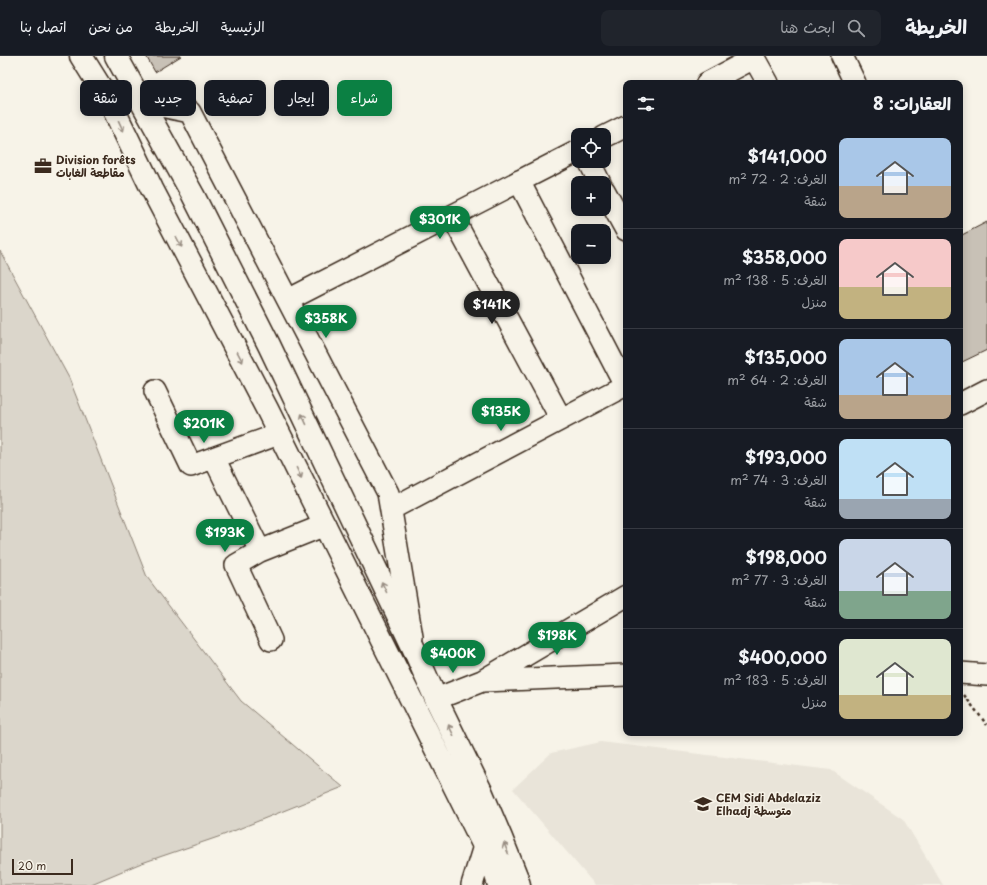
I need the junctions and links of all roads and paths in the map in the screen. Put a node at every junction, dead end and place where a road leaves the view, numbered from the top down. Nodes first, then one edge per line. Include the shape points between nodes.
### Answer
1 (81, 56) edge
2 (116, 56) edge
3 (842, 56) edge
4 (757, 57) edge
5 (713, 80) edge
6 (767, 80) edge
7 (854, 80) edge
8 (140, 100) edge
9 (149, 116) edge
10 (192, 116) edge
11 (623, 128) edge
12 (611, 134) edge
13 (571, 155) edge
14 (519, 181) junction
15 (611, 203) edge
16 (452, 216) junction
17 (623, 225) edge
18 (288, 300) junction
19 (623, 379) edge
20 (623, 387) edge
21 (987, 390) edge
22 (155, 391) dead end
23 (963, 402) edge
24 (561, 419) junction
25 (279, 434) junction
26 (214, 458) junction
27 (391, 509) junction
28 (324, 525) junction
29 (260, 551) junction
30 (623, 598) edge
31 (271, 640) dead end
32 (414, 649) junction
33 (963, 673) edge
34 (623, 675) edge
35 (987, 675) edge
36 (482, 681) junction
37 (963, 694) edge
38 (436, 698) junction
39 (987, 725) edge
40 (484, 846) junction
41 (515, 883) edge
42 (472, 885) edge

1 -> 25 main road via 111,104 152,189
2 - 8 main road
3 - 7 street
4 - 5 street
4 - 6 street
32 -> 9 main road via 269,345 193,195
10 - 18 street
11 - 12 street
13 - 14 street
14 - 16 street
14 - 19 street
15 - 17 street
16 - 18 street
16 - 24 street
18 - 27 street via 388,493
20 - 24 street
21 - 23 street
22 - 26 street via 192,466
24 - 27 street
25 - 26 street
25 -> 28 main road
26 - 29 street
27 - 32 street
28 - 29 street
28 - 40 main road
29 - 31 street via 236,565
30 - 36 street
32 - 38 main road
33 - 35 street
34 - 36 street
36 - 38 street
37 - 39 path
41 -> 38 main road via 501,838 481,791
40 - 41 main road via 492,862
40 - 42 street

